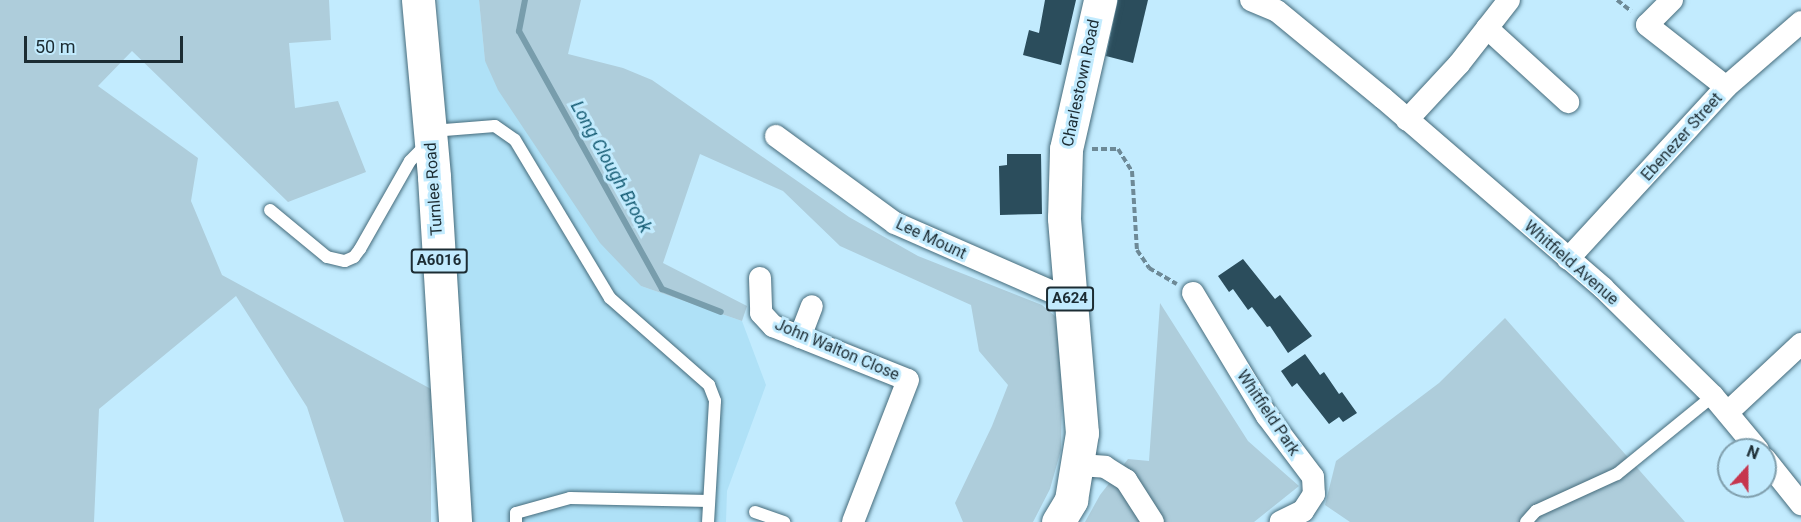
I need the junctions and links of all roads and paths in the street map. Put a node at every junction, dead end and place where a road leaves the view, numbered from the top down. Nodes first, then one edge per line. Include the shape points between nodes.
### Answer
1 (418, 0) edge
2 (1100, 0) edge
3 (1251, 0) edge
4 (1509, 0) edge
5 (1672, 0) edge
6 (1281, 6) edge
7 (1801, 22) edge
8 (1487, 28) junction
9 (1726, 87) junction
10 (1568, 102) dead end
11 (1407, 120) junction
12 (776, 136) dead end
13 (431, 140) junction
14 (1066, 149) junction
15 (270, 210) dead end
16 (1568, 259) junction
17 (760, 278) dead end
18 (1193, 293) joint
19 (1070, 300) junction
20 (812, 306) dead end
21 (800, 337) junction
22 (1801, 344) edge
23 (1713, 396) junction
24 (1728, 412) junction
25 (1749, 438) edge
26 (1079, 465) junction
27 (1777, 474) edge
28 (709, 501) junction
29 (1801, 504) edge
30 (755, 512) dead end
31 (455, 522) edge
32 (516, 522) edge
33 (708, 522) edge
34 (784, 522) edge
35 (853, 522) edge
36 (1058, 522) edge
37 (1152, 522) edge
38 (1280, 522) edge
39 (1526, 522) edge

1 - 13 main road, Turnlee Road / A6016
2 - 14 main road, Charlestown Road / A624
3 - 6 street, Whitfield Avenue
4 - 8 street
5 - 9 street via 1647,25
6 - 11 street, Whitfield Avenue
7 - 9 street, Ebenezer Street
8 - 10 street
8 - 11 street
9 - 16 street, Ebenezer Street
11 - 16 street, Whitfield Avenue
12 - 19 street, Lee Mount via 896,224
13 - 15 lane via 411,160 360,249 345,261 327,257
13 - 28 lane via 495,126 514,140 610,298 709,385 715,401
13 - 31 main road, Turnlee Road / A6016
14 - 18 path via 1118,149 1132,171 1137,250 1149,268
14 - 19 main road, Charlestown Road / A624 via 1064,218
16 - 23 street, Whitfield Avenue
17 - 21 street, John Walton Close via 761,313 773,327
18 - 38 street, Whitfield Park via 1267,416 1313,477 1314,494 1304,511
19 - 26 main road, Charlestown Road / A624 via 1082,433
20 - 21 street
21 - 35 street, John Walton Close via 908,380
22 - 24 street
23 - 24 street, Whitfield Avenue
23 - 39 lane via 1617,474 1536,511
24 - 25 street, Whitfield Avenue
26 - 36 main road, Charlestown Road / A624 via 1071,500
26 - 37 street via 1105,467 1126,480
27 - 29 street
28 - 32 lane via 570,498 516,513
28 - 33 lane
30 - 34 lane

